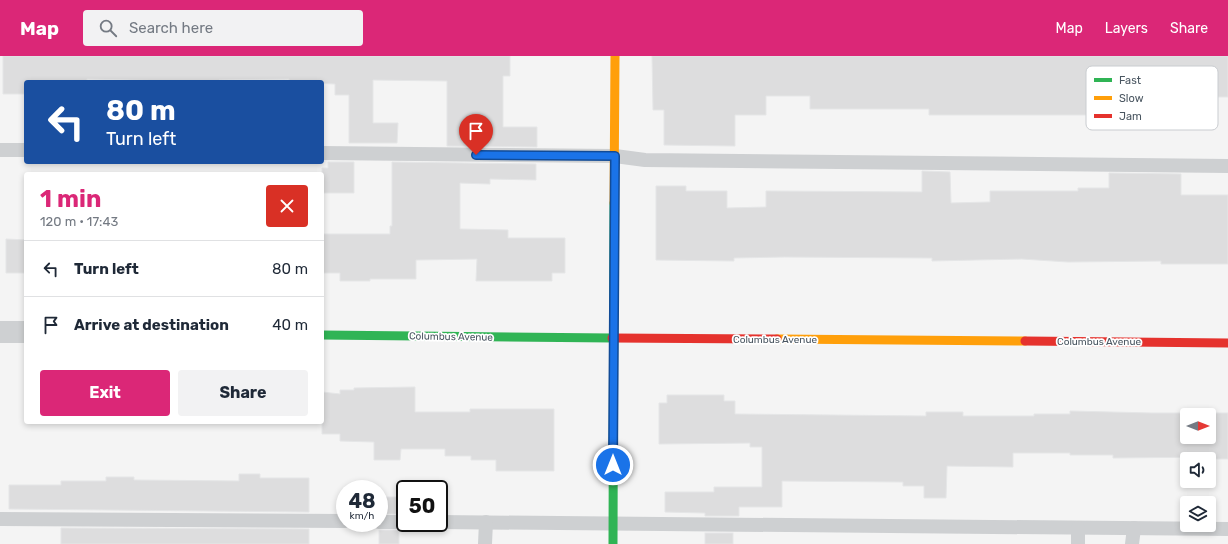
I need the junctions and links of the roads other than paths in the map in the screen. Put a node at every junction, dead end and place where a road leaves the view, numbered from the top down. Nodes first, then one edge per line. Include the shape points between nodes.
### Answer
1 (615, 56) edge
2 (0, 150) edge
3 (24, 150) edge
4 (324, 153) edge
5 (615, 156) junction
6 (1228, 166) edge
7 (0, 332) edge
8 (24, 332) edge
9 (324, 335) edge
10 (614, 339) junction
11 (1228, 343) edge
12 (0, 519) edge
13 (336, 521) edge
14 (448, 522) edge
15 (486, 522) junction
16 (613, 524) junction
17 (1078, 528) junction
18 (1134, 528) junction
19 (1228, 529) edge
20 (485, 544) edge
21 (613, 544) edge
22 (1078, 544) edge
23 (1132, 544) edge

1 - 5 street
2 - 3 lane
4 - 5 lane
5 - 6 lane via 645,160
5 - 10 street
7 - 8 street
9 - 10 street, Columbus Avenue
10 - 11 street, Columbus Avenue
10 - 16 street
12 - 13 lane
14 - 15 lane
15 - 16 lane
15 - 20 lane
16 - 17 lane
16 - 21 street
17 - 18 lane
17 - 22 lane
18 - 19 lane
18 - 23 lane

